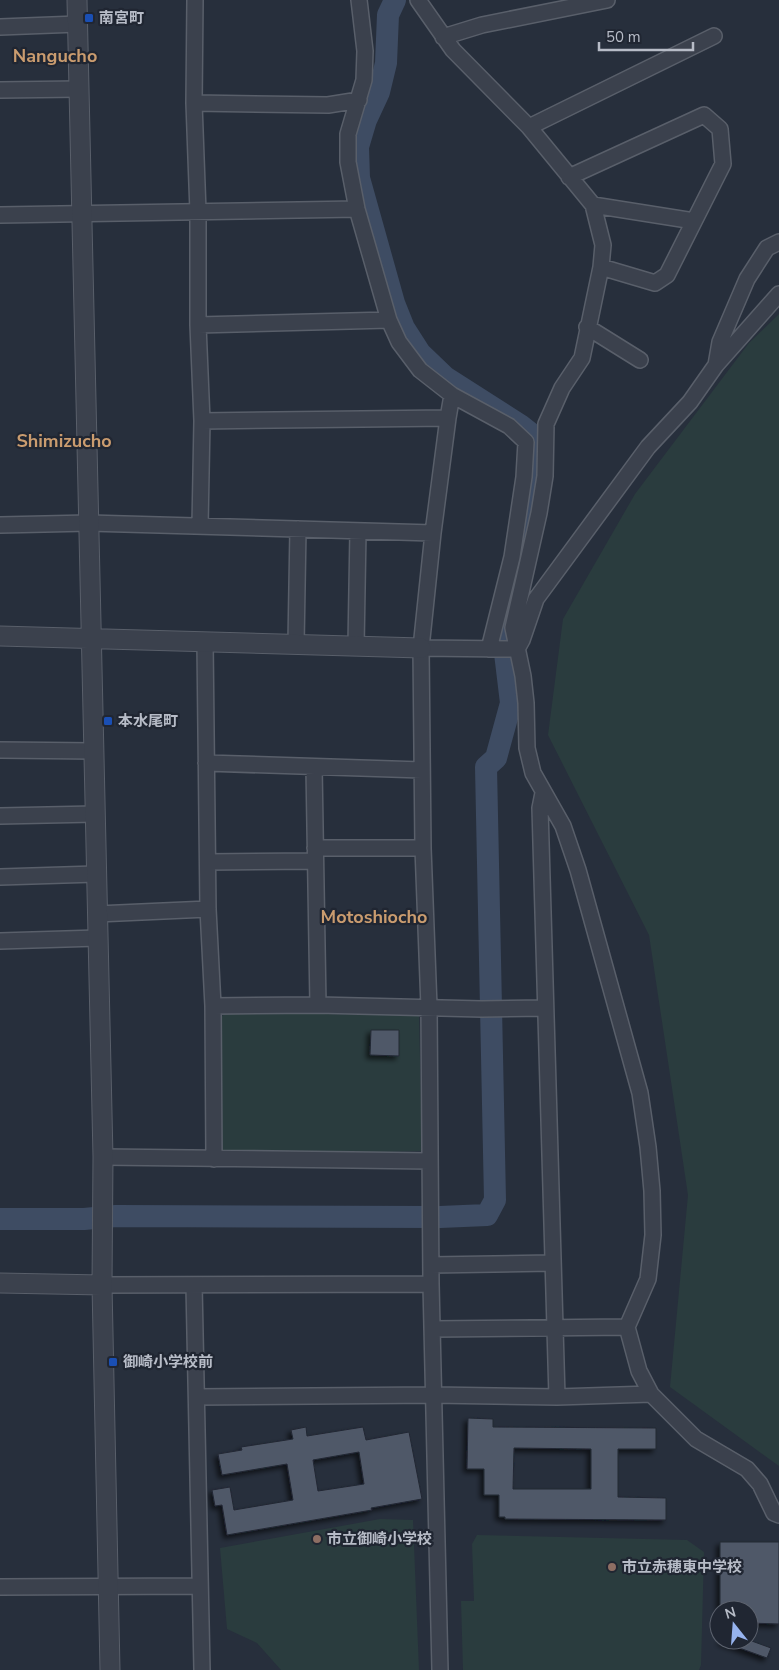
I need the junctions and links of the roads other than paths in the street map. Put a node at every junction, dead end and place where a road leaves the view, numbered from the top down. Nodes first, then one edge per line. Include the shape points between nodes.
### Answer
1 (77, 0) edge
2 (195, 0) edge
3 (359, 0) edge
4 (418, 0) edge
5 (607, 0) edge
6 (78, 24) junction
7 (0, 26) edge
8 (714, 36) dead end
9 (443, 37) junction
10 (79, 89) junction
11 (0, 90) edge
12 (359, 100) junction
13 (194, 103) junction
14 (530, 127) junction
15 (569, 176) junction
16 (593, 204) junction
17 (357, 209) junction
18 (198, 212) junction
19 (82, 214) junction
20 (0, 215) edge
21 (694, 221) junction
22 (779, 242) edge
23 (601, 267) junction
24 (779, 294) edge
25 (389, 320) junction
26 (198, 325) junction
27 (587, 327) junction
28 (640, 360) dead end
29 (716, 365) junction
30 (452, 395) junction
31 (448, 418) junction
32 (202, 422) junction
33 (89, 523) junction
34 (0, 525) edge
35 (200, 526) junction
36 (298, 529) junction
37 (358, 531) junction
38 (434, 533) junction
39 (0, 636) edge
40 (91, 638) junction
41 (205, 642) junction
42 (296, 644) junction
43 (356, 646) junction
44 (421, 648) junction
45 (489, 649) junction
46 (517, 650) junction
47 (0, 750) edge
48 (94, 751) junction
49 (206, 764) junction
50 (314, 767) junction
51 (422, 770) junction
52 (543, 793) junction
53 (95, 814) junction
54 (0, 816) edge
55 (423, 848) junction
56 (315, 854) junction
57 (208, 862) junction
58 (96, 874) junction
59 (0, 877) edge
60 (208, 909) junction
61 (97, 914) junction
62 (98, 938) junction
63 (0, 941) edge
64 (318, 1005) junction
65 (213, 1006) junction
66 (429, 1007) junction
67 (545, 1008) junction
68 (102, 1157) junction
69 (214, 1159) junction
70 (430, 1161) junction
71 (552, 1263) junction
72 (431, 1265) junction
73 (0, 1283) edge
74 (432, 1284) junction
75 (102, 1285) junction
76 (194, 1285) junction
77 (555, 1327) junction
78 (627, 1327) junction
79 (433, 1329) junction
80 (650, 1394) junction
81 (434, 1395) junction
82 (197, 1397) junction
83 (557, 1397) junction
84 (779, 1515) edge
85 (200, 1586) junction
86 (0, 1587) edge
87 (108, 1587) junction
88 (110, 1670) edge
89 (202, 1670) edge
90 (440, 1670) edge

1 - 6 street
2 - 13 street
3 - 12 street via 365,50 364,80
4 - 9 street
5 - 9 street via 482,25
6 - 7 street
6 - 10 street
8 - 14 street
9 - 14 street via 452,50
10 - 11 street
10 - 19 street
12 - 13 street via 328,105
12 - 17 street via 347,145
13 - 18 street
14 - 15 street
15 - 16 street
15 - 21 street via 704,115 720,129 723,164
16 - 21 street
16 - 23 street via 603,245
17 - 18 street
17 - 25 street
18 - 19 street
18 - 26 street
19 - 20 street
19 - 33 street
21 - 23 street via 667,274 655,282
22 - 29 street via 767,248 748,279 720,342
23 - 27 street
24 - 29 street
25 - 26 street
25 - 30 street via 399,342 420,370
26 - 32 street
27 - 28 street
27 - 46 street via 582,358 562,388 546,424 545,476 514,628
29 - 46 street via 690,402 648,447 536,599
30 - 31 street
30 - 45 street via 508,426 526,442 512,557
31 - 32 street
31 - 38 street
32 - 35 street
33 - 34 street
33 - 35 street
33 - 40 street
35 - 36 street
36 - 37 street
36 - 42 street
37 - 38 street
37 - 43 street
38 - 44 street
39 - 40 street
40 - 41 street
40 - 48 street
41 - 42 street
41 - 49 street
42 - 43 street
43 - 44 street
44 - 45 street
44 - 51 street
45 - 46 street
46 - 52 street via 526,703 527,748 533,773
47 - 48 street
48 - 53 street
49 - 50 street
49 - 57 street
50 - 51 street
50 - 56 street
51 - 55 street
52 - 67 street via 540,808
52 - 78 street via 563,826 578,870 641,1102 648,1146 652,1191 648,1280
53 - 54 street
53 - 58 street
55 - 56 street
55 - 66 street
56 - 57 street
56 - 64 street
57 - 60 street
58 - 59 street
58 - 61 street
60 - 61 street
60 - 65 street
61 - 62 street
62 - 63 street
62 - 68 street
64 - 65 street
64 - 66 street
65 - 69 street
66 - 67 street
66 - 70 street
67 - 71 street
68 - 69 street
68 - 75 street
69 - 70 street
70 - 72 street
71 - 72 street
71 - 77 street
72 - 74 street
73 - 75 street
74 - 76 street
74 - 79 street
75 - 76 street
75 - 87 street
76 - 82 street
77 - 78 street
77 - 79 street
77 - 83 street
78 - 80 street via 638,1371
79 - 81 street
80 - 83 street
80 - 84 street via 696,1439 747,1469 760,1484 774,1513
81 - 82 street
81 - 83 street
81 - 90 street
82 - 85 street
85 - 87 street
85 - 89 street
86 - 87 street
87 - 88 street

